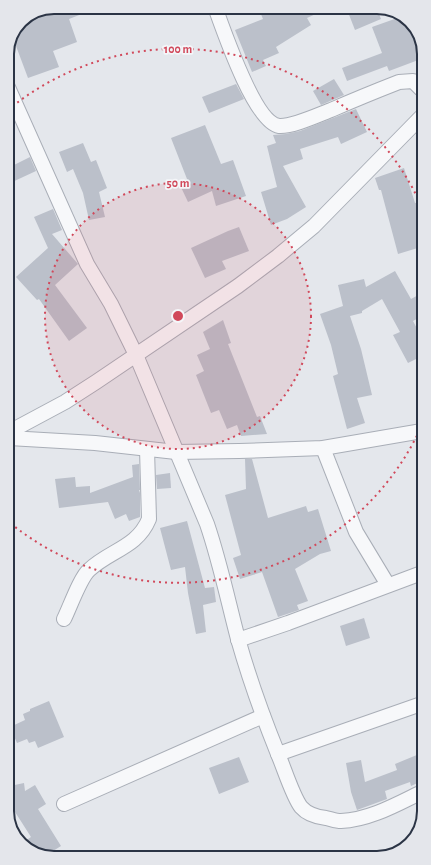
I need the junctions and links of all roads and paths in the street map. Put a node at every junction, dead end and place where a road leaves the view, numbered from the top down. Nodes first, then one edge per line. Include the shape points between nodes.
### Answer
1 (218, 14) edge
2 (417, 85) edge
3 (14, 101) edge
4 (417, 121) edge
5 (136, 355) junction
6 (14, 429) edge
7 (417, 431) edge
8 (14, 438) edge
9 (323, 448) junction
10 (147, 449) junction
11 (176, 452) junction
12 (417, 575) edge
13 (388, 585) junction
14 (64, 619) dead end
15 (238, 640) junction
16 (417, 705) edge
17 (263, 716) junction
18 (278, 754) junction
19 (417, 794) edge
20 (64, 804) dead end

1 - 2 street via 250,91 261,111 278,126 304,120 399,82 413,81
3 - 5 street via 87,264 112,304
4 - 5 street via 314,226 278,256
5 - 6 street via 65,402
5 - 11 street
7 - 9 street
8 - 10 street
9 - 11 street
9 - 13 street via 356,532
10 - 11 street
10 - 14 street via 149,519 144,530 135,540 88,570
11 - 15 street via 207,524
12 - 13 street
13 - 15 street
15 - 17 street
16 - 18 street
17 - 18 street
17 - 20 street
18 - 19 street via 301,806 320,818 340,821 382,812

